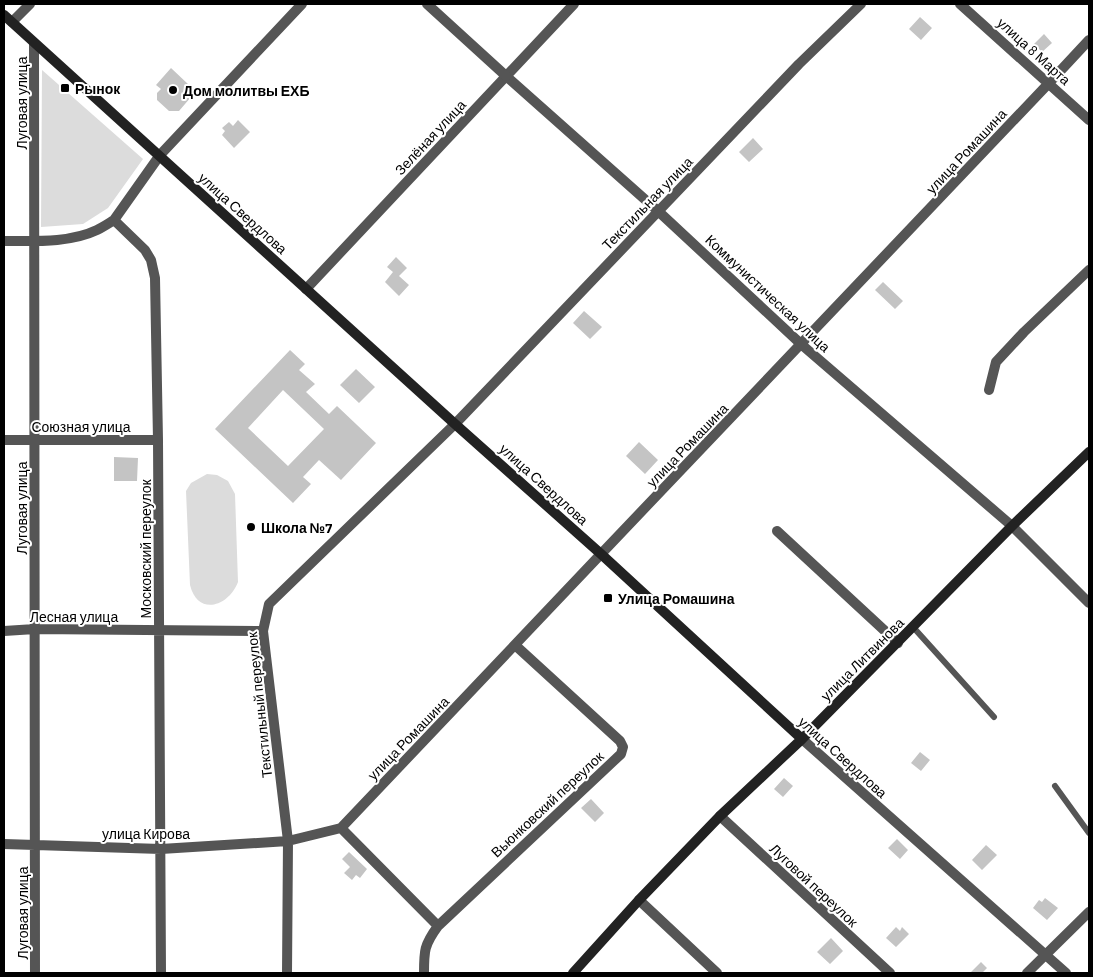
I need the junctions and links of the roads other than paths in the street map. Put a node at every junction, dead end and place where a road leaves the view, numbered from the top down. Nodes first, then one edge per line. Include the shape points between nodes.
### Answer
1 (30, 4) edge
2 (302, 4) edge
3 (427, 4) edge
4 (574, 4) edge
5 (861, 4) edge
6 (960, 4) edge
7 (4, 15) edge
8 (12, 22) junction
9 (1089, 40) edge
10 (34, 43) junction
11 (506, 76) junction
12 (1049, 83) junction
13 (1089, 120) edge
14 (160, 155) junction
15 (658, 211) junction
16 (114, 220) junction
17 (4, 241) edge
18 (34, 241) junction
19 (1089, 270) edge
20 (306, 289) junction
21 (802, 344) junction
22 (989, 390) dead end
23 (455, 424) junction
24 (4, 440) edge
25 (34, 440) junction
26 (158, 440) junction
27 (1089, 452) edge
28 (1012, 526) junction
29 (777, 531) dead end
30 (601, 554) junction
31 (1089, 602) edge
32 (913, 627) junction
33 (35, 629) junction
34 (160, 630) junction
35 (4, 631) edge
36 (263, 631) junction
37 (898, 643) junction
38 (515, 645) junction
39 (994, 717) dead end
40 (802, 739) junction
41 (1055, 786) dead end
42 (720, 816) junction
43 (341, 828) junction
44 (1089, 833) edge
45 (288, 841) junction
46 (4, 844) edge
47 (35, 844) junction
48 (161, 849) junction
49 (639, 900) junction
50 (1089, 912) edge
51 (438, 926) junction
52 (1046, 955) junction
53 (35, 973) edge
54 (161, 973) edge
55 (287, 973) edge
56 (424, 973) edge
57 (573, 973) edge
58 (717, 973) edge
59 (890, 973) edge
60 (1027, 973) edge
61 (1066, 973) edge

1 - 8 street
2 - 14 street
3 - 11 street, Коммунистическая улица
4 - 11 street, Зелёная улица
5 - 15 street, Текстильная улица
6 - 12 street, улица 8 Марта
7 - 8 main road, улица Свердлова
8 - 10 main road, улица Свердлова
9 - 12 street, улица Ромашина
10 - 14 main road, улица Свердлова
10 - 18 street, Луговая улица
11 - 15 street, Коммунистическая улица
11 - 20 street, Зелёная улица
12 - 13 street, улица 8 Марта
12 - 21 street, улица Ромашина
14 - 16 street
14 - 20 main road, улица Свердлова
15 - 21 street, Коммунистическая улица
15 - 23 street, Текстильная улица
16 - 18 street via 78,237
16 - 26 street, Московский переулок via 145,250 155,278
17 - 18 street
18 - 25 street, Луговая улица
19 - 22 street via 996,362
20 - 23 main road, улица Свердлова
21 - 28 street, Коммунистическая улица
21 - 30 street, улица Ромашина
23 - 30 main road, улица Свердлова
23 - 36 street, Текстильный переулок via 269,604
24 - 25 street, Союзная улица
25 - 26 street, Союзная улица
25 - 33 street, Луговая улица
26 - 34 street, Московский переулок
27 - 28 main road, улица Литвинова
28 - 31 street, Коммунистическая улица
28 - 32 main road, улица Литвинова
29 - 37 street
30 - 38 street, улица Ромашина
30 - 40 main road, улица Свердлова
32 - 37 main road, улица Литвинова
32 - 39 lane
33 - 34 street, Лесная улица
33 - 35 street, Лесная улица
33 - 47 street, Луговая улица
34 - 36 street, Лесная улица
34 - 48 street, Московский переулок
36 - 45 street, Текстильный переулок
37 - 40 main road, улица Литвинова
38 - 43 street, улица Ромашина
38 - 51 street, Вьюнковский переулок via 624,747 621,754
40 - 42 main road, улица Литвинова
40 - 52 street, улица Свердлова
41 - 44 lane
42 - 49 main road, улица Литвинова
42 - 59 street, Луговой переулок
43 - 45 street
43 - 51 street
45 - 48 street, улица Кирова
45 - 55 street, Текстильный переулок
46 - 47 street, улица Кирова
47 - 48 street, улица Кирова
47 - 53 street, Луговая улица
48 - 54 street, Московский переулок
49 - 57 main road, улица Литвинова
49 - 58 street
50 - 52 street
51 - 56 street, Вьюнковский переулок via 428,940
52 - 60 street
52 - 61 street, улица Свердлова

